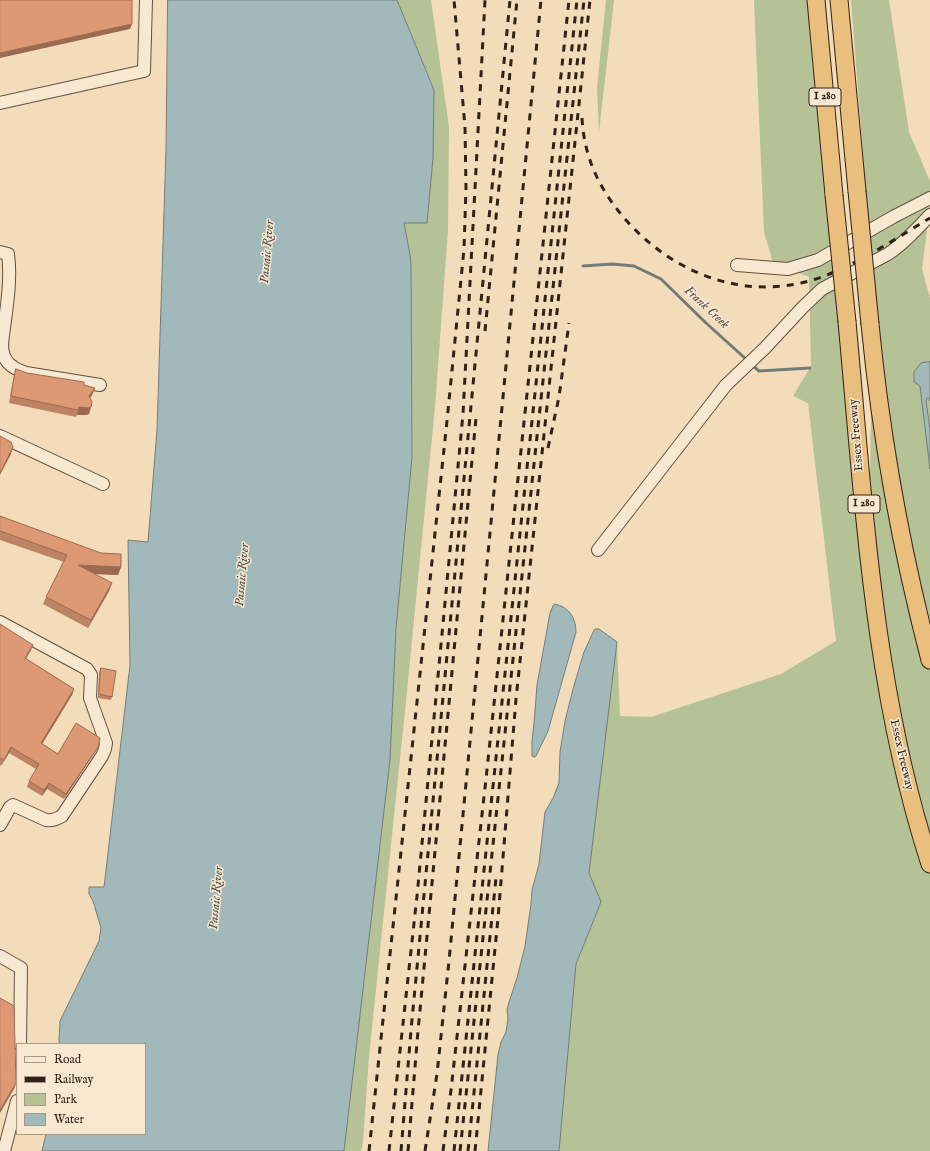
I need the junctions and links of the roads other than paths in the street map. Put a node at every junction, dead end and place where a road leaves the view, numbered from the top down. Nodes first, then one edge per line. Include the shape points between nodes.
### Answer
1 (146, 0) edge
2 (816, 0) edge
3 (839, 0) edge
4 (0, 103) edge
5 (930, 198) edge
6 (930, 215) edge
7 (0, 252) edge
8 (737, 265) dead end
9 (100, 385) dead end
10 (0, 436) edge
11 (103, 484) dead end
12 (598, 550) dead end
13 (0, 622) edge
14 (930, 660) edge
15 (0, 825) edge
16 (930, 864) edge
17 (0, 956) edge
18 (20, 1043) edge
19 (16, 1105) edge
20 (4, 1151) edge

1 - 4 lane via 144,71
2 - 16 highway, Essex Freeway / I 280, bridge via 867,538 880,648 900,755
3 - 14 highway, Essex Freeway / I 280, bridge via 880,417 911,580
5 - 8 lane via 818,260 788,269
6 - 12 lane via 897,248 822,290 802,307 766,348 726,385
7 - 9 lane via 8,254 10,266 2,344 2,352 7,362 26,373
10 - 11 lane
13 - 15 lane via 86,669 91,675 90,698 106,743 102,756 62,816 46,820 13,805
17 - 18 lane via 21,968
19 - 20 lane

